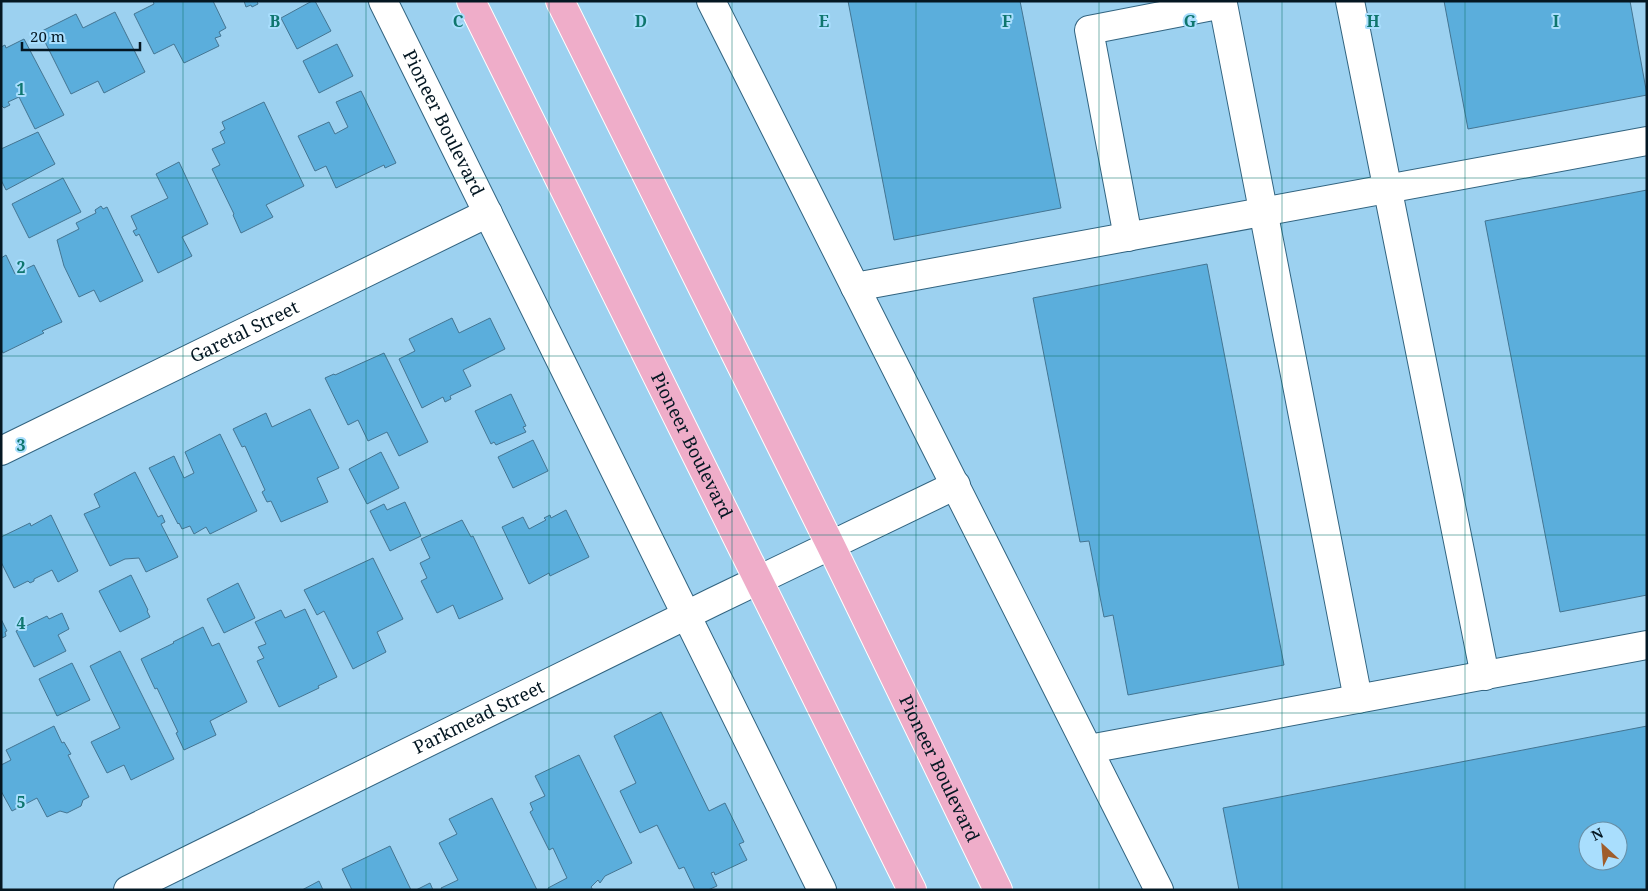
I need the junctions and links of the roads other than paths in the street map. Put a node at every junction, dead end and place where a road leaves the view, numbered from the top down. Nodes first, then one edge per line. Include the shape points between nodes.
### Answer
1 (384, 1) edge
2 (471, 1) edge
3 (560, 1) edge
4 (711, 1) edge
5 (1350, 1) edge
6 (1647, 141) edge
7 (1388, 189) junction
8 (1264, 212) junction
9 (488, 213) junction
10 (1128, 237) junction
11 (855, 287) junction
12 (1, 451) edge
13 (956, 485) junction
14 (831, 546) junction
15 (757, 581) junction
16 (687, 616) junction
17 (1647, 645) edge
18 (1485, 676) junction
19 (1358, 699) junction
20 (1089, 749) junction
21 (128, 890) edge
22 (822, 890) edge
23 (912, 890) edge
24 (998, 890) edge
25 (1159, 890) edge

1 - 9 street, Pioneer Boulevard
2 - 15 main road, Pioneer Boulevard
3 - 14 main road, Pioneer Boulevard
4 - 11 street
5 - 7 street
6 - 7 street
7 - 8 street
7 - 18 street
8 - 10 street
8 - 10 street via 1223,4 1089,30
8 - 19 street
9 - 12 street, Garetal Street
9 - 16 street, Pioneer Boulevard
10 - 11 street
11 - 13 street
13 - 14 street, Parkmead Street
13 - 20 street
14 - 15 street, Parkmead Street
14 - 24 main road, Pioneer Boulevard
15 - 16 street, Parkmead Street
15 - 23 main road, Pioneer Boulevard
16 - 21 street, Parkmead Street
16 - 22 street, Pioneer Boulevard
17 - 18 street
18 - 19 street
19 - 20 street
20 - 25 street

